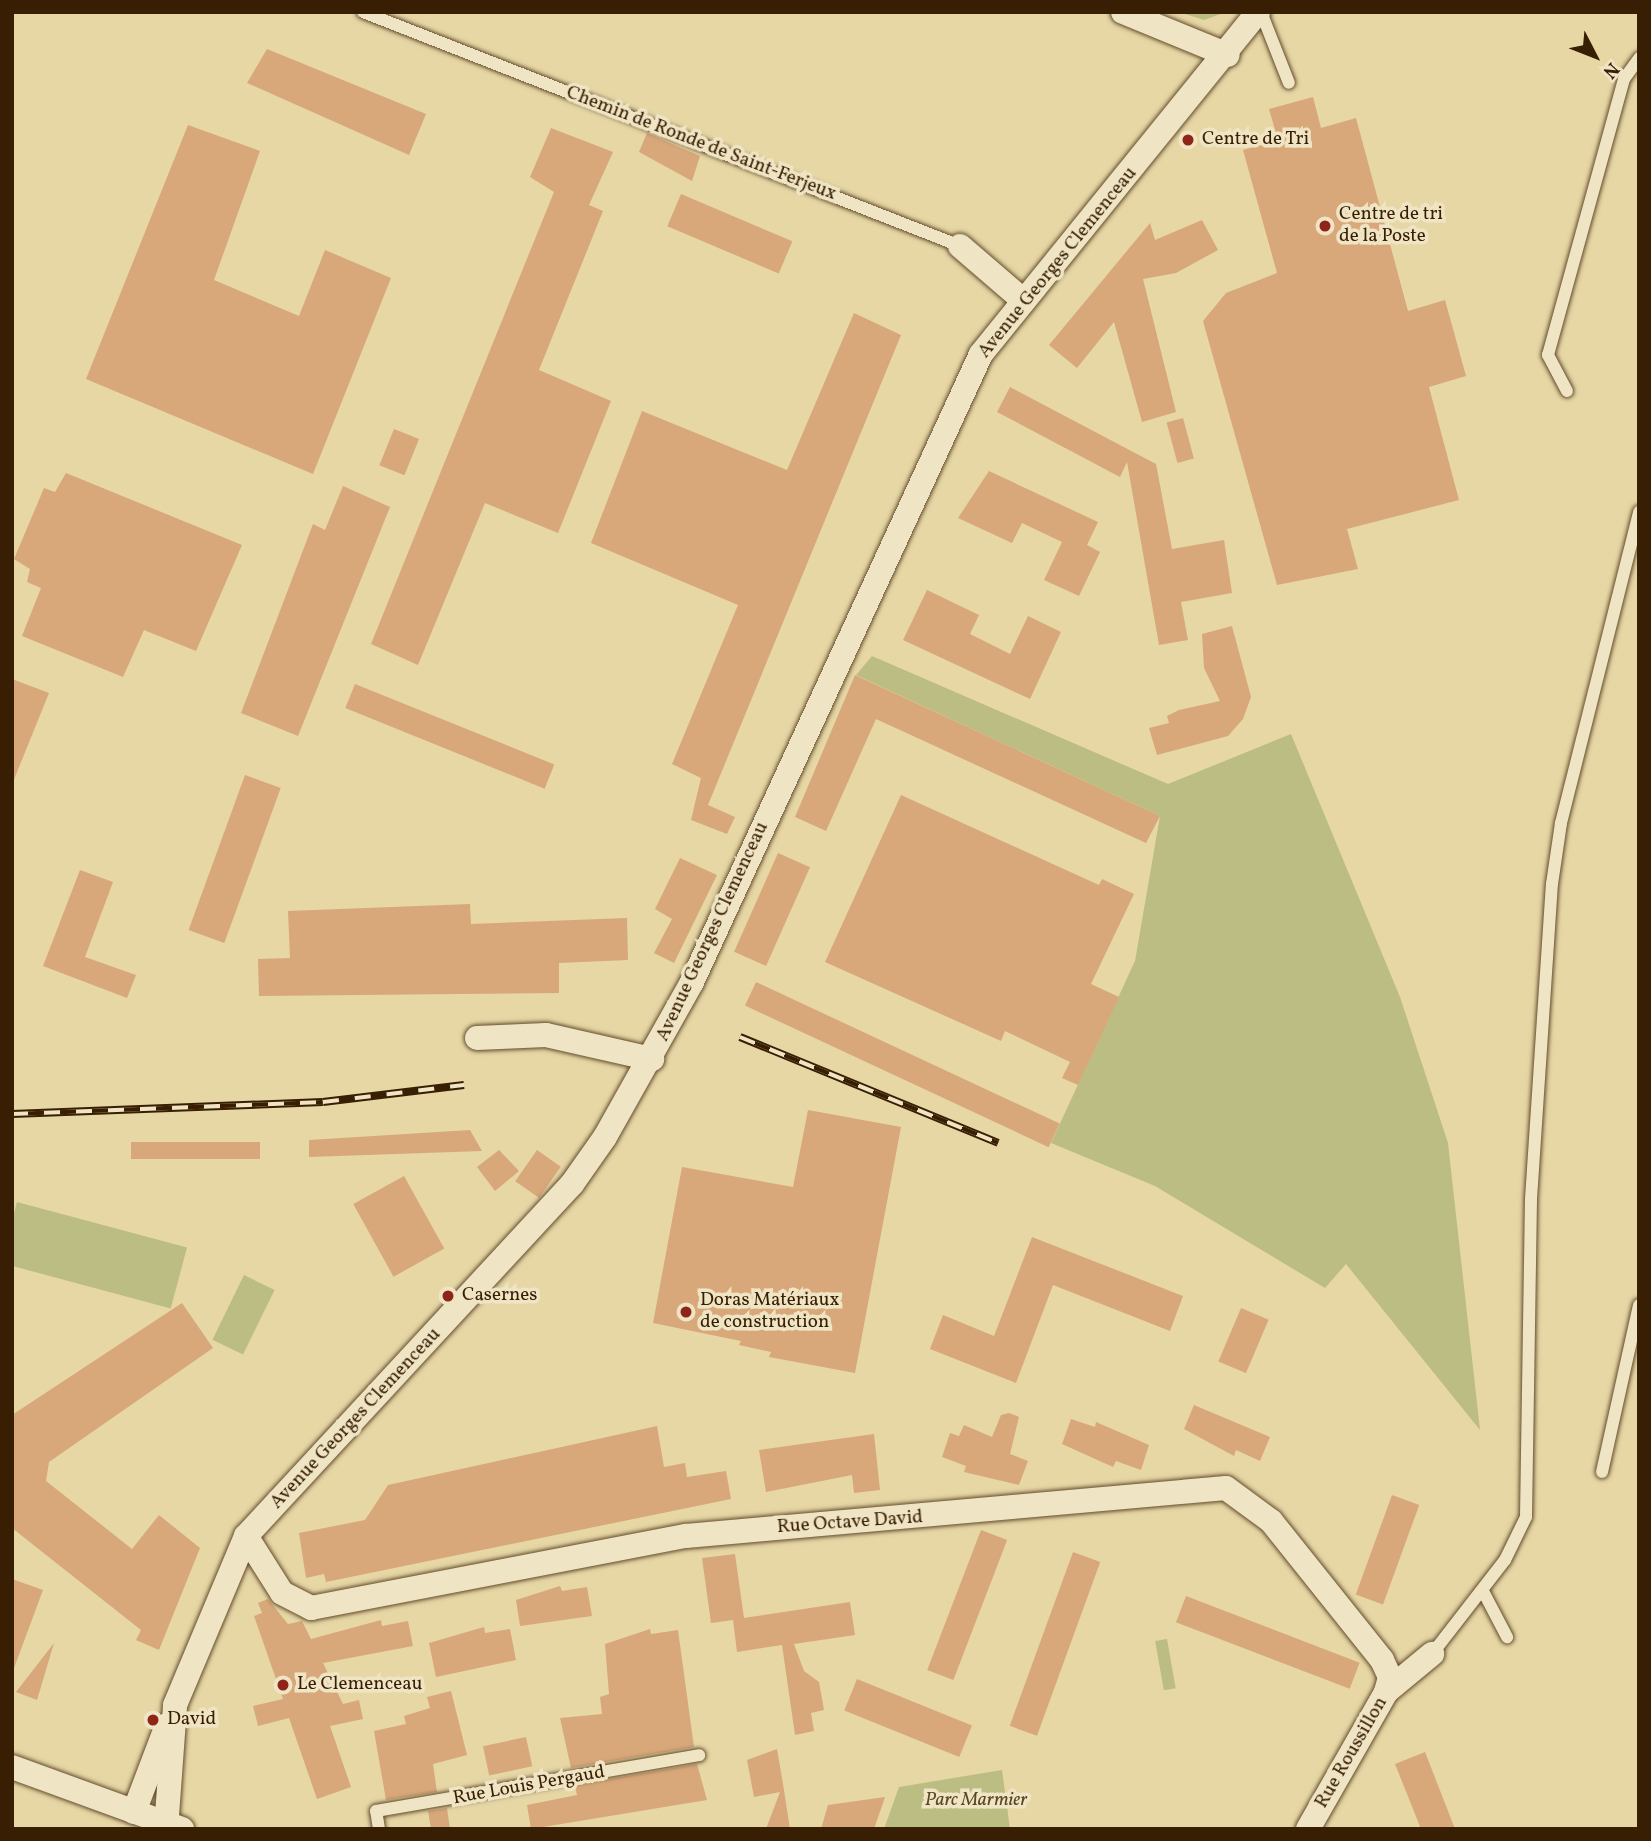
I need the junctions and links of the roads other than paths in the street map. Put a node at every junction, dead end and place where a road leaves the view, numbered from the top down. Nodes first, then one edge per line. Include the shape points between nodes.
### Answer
1 (363, 12) edge
2 (1123, 12) edge
3 (1259, 12) edge
4 (1228, 55) junction
5 (1639, 58) edge
6 (1289, 83) dead end
7 (960, 246) joint
8 (1024, 301) junction
9 (1567, 391) dead end
10 (1639, 512) edge
11 (477, 1038) dead end
12 (652, 1059) junction
13 (1639, 1305) edge
14 (1602, 1472) dead end
15 (246, 1536) junction
16 (1505, 1560) junction
17 (1484, 1593) junction
18 (1507, 1637) dead end
19 (1432, 1654) junction
20 (1386, 1692) junction
21 (175, 1705) junction
22 (699, 1755) dead end
23 (12, 1767) edge
24 (134, 1812) junction
25 (172, 1827) edge
26 (379, 1829) edge
27 (1308, 1829) edge

1 - 7 lane, Chemin de Ronde de Saint-Ferjeux
2 - 4 street
3 - 4 street, Avenue Georges Clemenceau
3 - 6 lane
4 - 8 street, Avenue Georges Clemenceau
5 - 9 lane via 1623,79 1548,355
7 - 8 street, Chemin de Ronde de Saint-Ferjeux
8 - 12 street, Avenue Georges Clemenceau via 981,354
10 - 16 lane via 1561,823 1552,884 1531,1199 1526,1517
11 - 12 street via 546,1035
12 - 15 street, Avenue Georges Clemenceau via 572,1184
13 - 14 lane
15 - 20 street, Rue Octave David via 282,1593 311,1608 677,1538 1226,1488 1272,1521 1381,1660 1390,1676
15 - 21 street, Avenue Georges Clemenceau
16 - 17 lane
16 - 19 lane
17 - 18 lane
17 - 19 lane
19 - 20 street, Rue Roussillon
20 - 27 street, Rue Roussillon
21 - 24 street
21 - 25 street, Avenue Georges Clemenceau
22 - 26 lane, Rue Louis Pergaud via 376,1811
23 - 24 street
24 - 25 street

